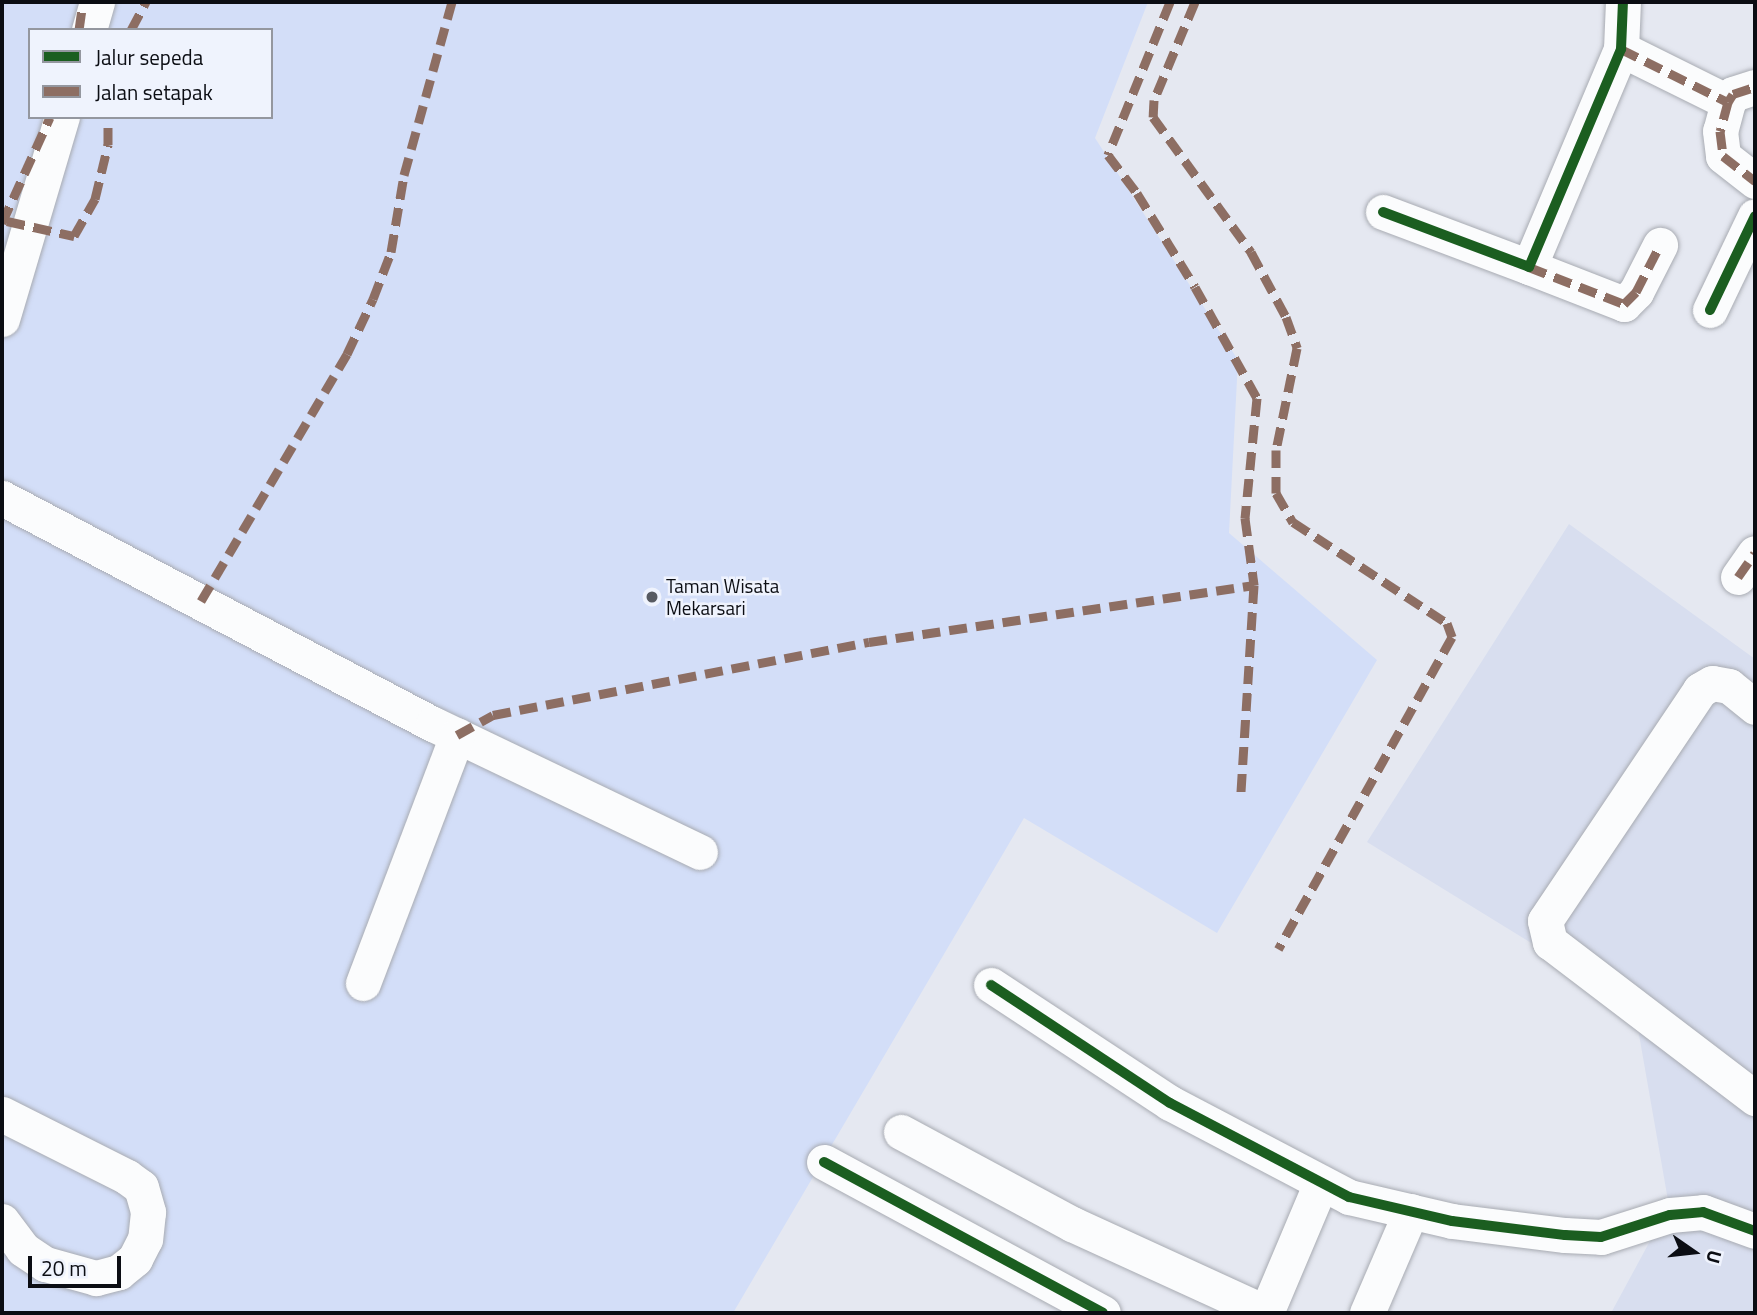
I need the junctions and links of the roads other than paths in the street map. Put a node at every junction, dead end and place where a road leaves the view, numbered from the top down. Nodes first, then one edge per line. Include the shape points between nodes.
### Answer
1 (97, 2) edge
2 (1623, 2) edge
3 (90, 28) edge
4 (1620, 50) junction
5 (1742, 94) edge
6 (61, 119) edge
7 (1755, 181) edge
8 (1383, 212) dead end
9 (1755, 216) edge
10 (1660, 245) dead end
11 (1529, 267) junction
12 (1710, 310) dead end
13 (2, 319) edge
14 (2, 498) edge
15 (1755, 707) edge
16 (457, 736) junction
17 (700, 852) dead end
18 (363, 983) dead end
19 (990, 985) dead end
20 (1755, 1098) edge
21 (2, 1114) edge
22 (901, 1132) dead end
23 (824, 1162) dead end
24 (1321, 1184) junction
25 (1411, 1211) junction
26 (2, 1221) edge
27 (1755, 1231) edge
28 (1103, 1313) edge
29 (1266, 1313) edge
30 (1367, 1313) edge

1 - 3 street
2 - 4 street
4 - 5 street
4 - 11 street
5 - 7 street via 1720,131 1723,156
6 - 13 street
8 - 11 street
9 - 12 street
10 - 11 street via 1636,292 1620,305
14 - 16 street
15 - 20 street via 1720,683 1700,690 1545,921 1550,942
16 - 17 street
16 - 18 street
19 - 24 street via 1170,1103
21 - 26 street via 127,1177 141,1187 148,1212 145,1239 135,1259 119,1272 96,1278 45,1264 23,1249
22 - 29 street via 1072,1224
23 - 28 street
24 - 25 street via 1349,1197
24 - 29 street
25 - 27 street via 1503,1229 1601,1237 1670,1215 1703,1212
25 - 30 street

